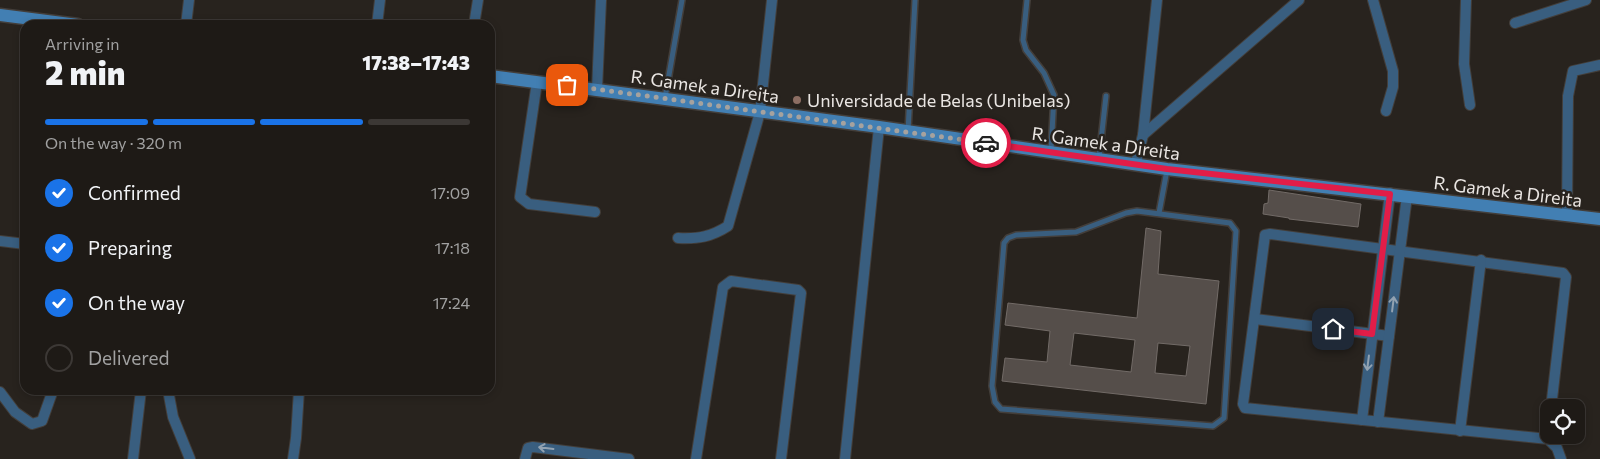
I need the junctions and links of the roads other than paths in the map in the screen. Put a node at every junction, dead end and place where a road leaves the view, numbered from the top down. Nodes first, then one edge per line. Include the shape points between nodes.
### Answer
1 (189, 0) edge
2 (380, 0) edge
3 (478, 0) edge
4 (601, 0) edge
5 (682, 0) edge
6 (772, 0) edge
7 (915, 0) edge
8 (1027, 0) edge
9 (1157, 0) edge
10 (1373, 0) edge
11 (1466, 0) edge
12 (1586, 0) edge
13 (1292, 2) edge
14 (0, 15) edge
15 (26, 20) edge
16 (187, 20) edge
17 (378, 20) edge
18 (475, 20) edge
19 (1515, 23) dead end
20 (1600, 65) edge
21 (495, 77) edge
22 (537, 82) junction
23 (597, 89) junction
24 (1106, 96) dead end
25 (666, 98) junction
26 (1470, 106) dead end
27 (1386, 110) dead end
28 (760, 112) junction
29 (879, 127) junction
30 (908, 131) junction
31 (1143, 135) junction
32 (1051, 153) junction
33 (1099, 159) junction
34 (1136, 163) junction
35 (1167, 169) junction
36 (1390, 194) junction
37 (1407, 196) junction
38 (596, 212) dead end
39 (1158, 213) junction
40 (1568, 216) junction
41 (1600, 219) edge
42 (678, 238) dead end
43 (0, 241) edge
44 (20, 243) edge
45 (1382, 248) junction
46 (1400, 250) junction
47 (1481, 260) junction
48 (1255, 319) junction
49 (1372, 334) junction
50 (1389, 336) junction
51 (0, 392) edge
52 (51, 395) edge
53 (140, 395) edge
54 (169, 395) edge
55 (299, 395) edge
56 (1552, 399) edge
57 (1362, 420) junction
58 (1378, 422) junction
59 (1460, 430) junction
60 (1540, 434) edge
61 (1554, 444) edge
62 (610, 458) edge
63 (133, 459) edge
64 (190, 459) edge
65 (292, 459) edge
66 (525, 459) edge
67 (629, 459) edge
68 (696, 459) edge
69 (781, 459) edge
70 (845, 459) edge
71 (1561, 459) edge

1 - 16 street
2 - 17 street
3 - 18 street
4 - 23 street
5 - 25 lane
6 - 28 street
7 - 30 lane
8 - 32 lane via 1023,40 1054,94
9 - 31 street
10 - 27 street via 1394,71
11 - 26 street via 1464,64
12 - 19 street
13 - 31 street
14 - 15 main road
20 - 40 street via 1579,68 1571,77 1568,96
21 - 22 main road, R. Gamek a Direita
22 - 23 main road, R. Gamek a Direita
22 - 38 street via 520,197 529,204
23 - 25 main road, R. Gamek a Direita
24 - 33 lane
25 - 28 main road, R. Gamek a Direita
28 - 29 main road, R. Gamek a Direita
28 - 42 street via 728,226 699,239
29 - 30 main road, R. Gamek a Direita
29 - 70 street
30 - 32 main road, R. Gamek a Direita
31 - 34 street
32 - 33 main road, R. Gamek a Direita
33 - 34 main road, R. Gamek a Direita
34 - 35 main road, R. Gamek a Direita
35 - 36 main road, R. Gamek a Direita
35 - 39 lane
36 - 37 main road, R. Gamek a Direita
36 - 45 street
37 - 40 main road, R. Gamek a Direita
37 - 46 street
39 - 39 lane via 1230,224 1236,231 1224,418 1213,426 1001,409 995,402 992,386 1004,243 1008,238 1076,232 1126,213
40 - 41 main road, R. Gamek a Direita
43 - 44 street
45 - 46 street
45 - 48 street via 1267,234
45 - 49 street
46 - 47 street
50 -> 46 street
47 - 56 street via 1564,274
47 - 59 street
48 - 49 street
48 - 57 street via 1245,408
49 - 50 street
49 -> 57 street
50 - 58 street
51 - 52 street via 15,412 32,424 42,421
53 - 63 street
54 - 64 street via 173,417
55 - 65 street
57 - 58 street
58 - 59 street
59 - 60 street
61 - 71 street
62 -> 66 street via 533,447 528,448
62 - 67 street
68 - 69 street via 723,287 731,281 801,293

